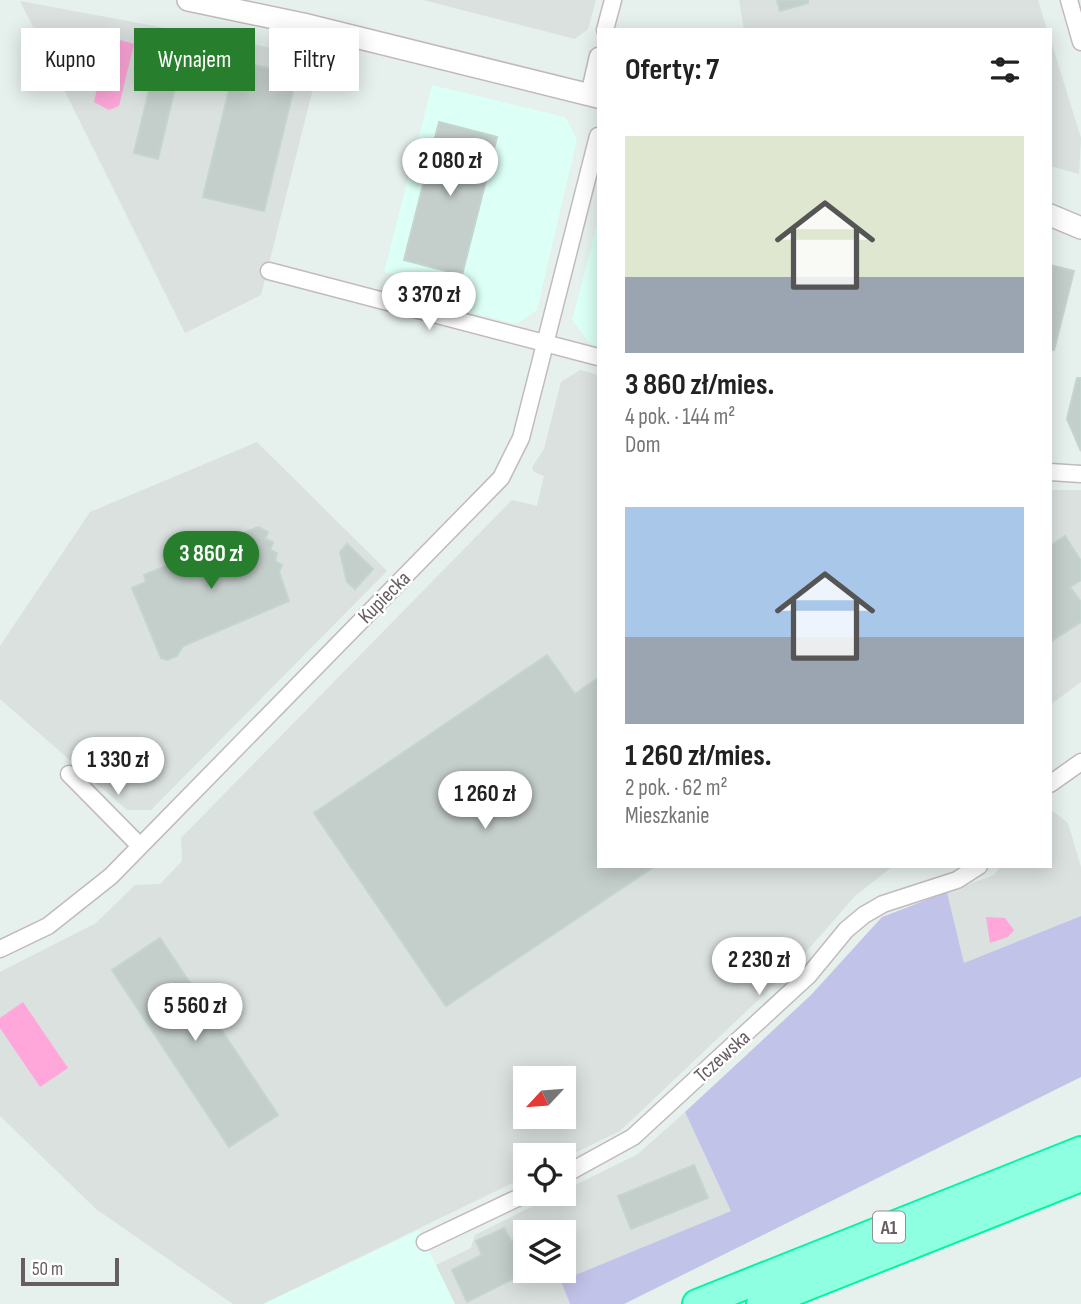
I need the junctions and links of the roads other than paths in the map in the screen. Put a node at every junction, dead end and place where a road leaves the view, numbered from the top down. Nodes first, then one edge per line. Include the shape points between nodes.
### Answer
1 (188, 0) edge
2 (613, 0) edge
3 (1069, 0) edge
4 (606, 28) edge
5 (1081, 42) edge
6 (597, 66) edge
7 (594, 96) edge
8 (597, 140) edge
9 (1064, 216) edge
10 (1081, 228) edge
11 (269, 271) dead end
12 (546, 343) junction
13 (597, 357) edge
14 (1052, 472) edge
15 (1081, 474) edge
16 (1081, 762) edge
17 (69, 774) dead end
18 (1052, 782) edge
19 (141, 846) junction
20 (976, 868) edge
21 (0, 948) edge
22 (1081, 1151) edge
23 (576, 1168) edge
24 (1081, 1177) edge
25 (513, 1200) edge
26 (425, 1242) dead end
27 (697, 1304) edge
28 (761, 1304) edge

1 - 7 main road
2 - 4 street
3 - 5 street
6 - 7 street
8 - 12 street, Kupiecka
9 - 10 main road
11 - 12 street
12 - 13 street
12 - 19 street, Kupiecka via 521,438 501,478
14 - 15 street
16 - 18 street
17 - 19 street
19 - 21 street, Kupiecka via 48,926
20 - 23 street, Tczewska via 957,880 883,904 864,915 800,984 633,1137
22 - 27 highway, A1
24 - 28 highway, A1
25 - 26 street

